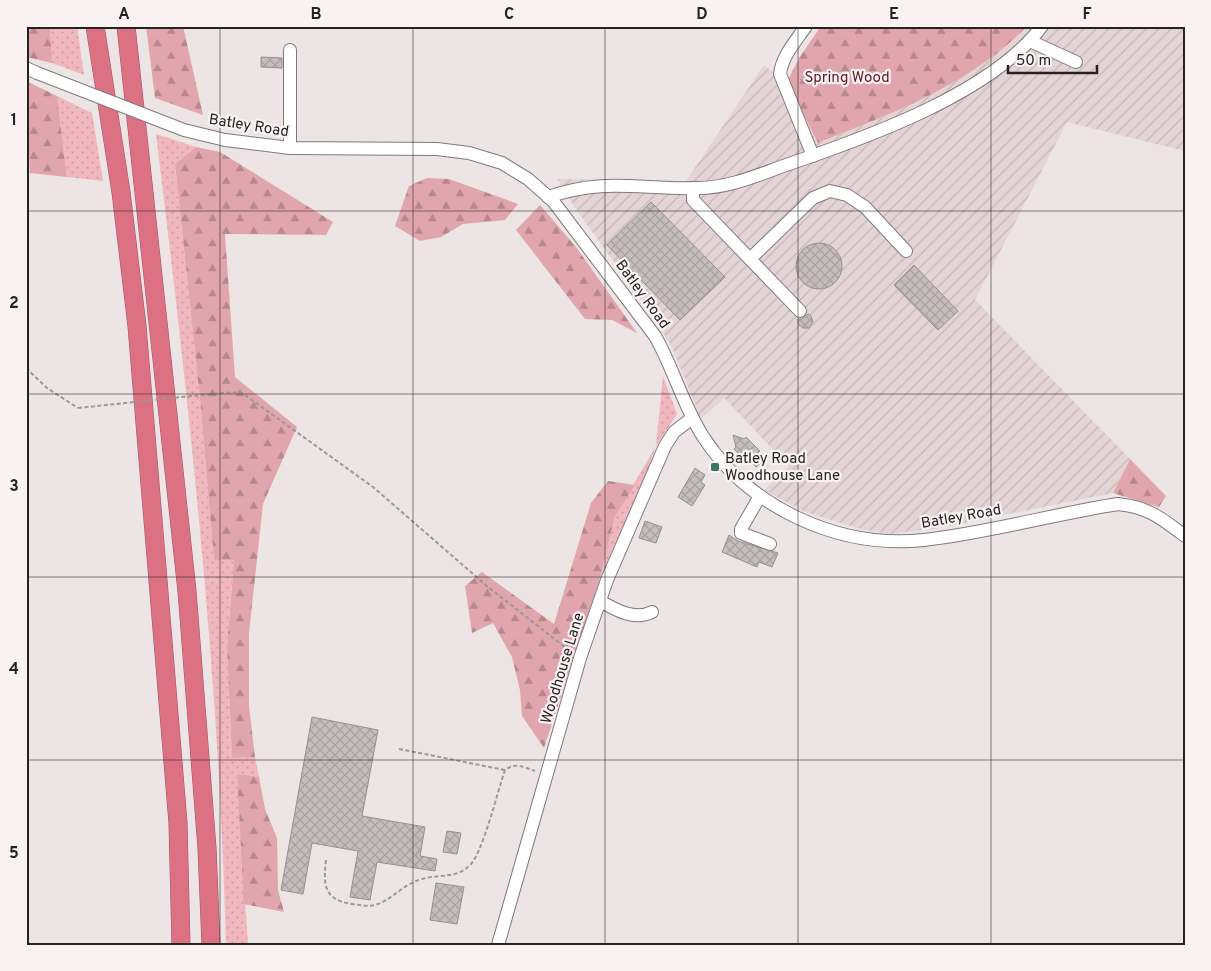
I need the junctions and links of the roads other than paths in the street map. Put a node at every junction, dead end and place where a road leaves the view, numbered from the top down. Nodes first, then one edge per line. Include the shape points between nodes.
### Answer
1 (95, 26) edge
2 (126, 26) edge
3 (806, 26) edge
4 (1042, 26) edge
5 (1030, 41) junction
6 (290, 50) dead end
7 (1076, 62) dead end
8 (32, 70) edge
9 (290, 148) junction
10 (813, 156) junction
11 (693, 188) junction
12 (548, 197) junction
13 (906, 251) dead end
14 (750, 259) junction
15 (800, 311) dead end
16 (692, 418) junction
17 (760, 496) junction
18 (1185, 536) edge
19 (770, 544) dead end
20 (600, 601) junction
21 (652, 612) dead end
22 (181, 945) edge
23 (211, 945) edge
24 (498, 945) edge

1 - 22 highway via 121,192 137,326 178,823
2 - 23 highway via 187,591 207,848
3 - 10 street via 789,50 780,74
4 - 5 street
5 - 7 street
5 - 10 street via 990,75 953,96 886,129
6 - 9 street
8 - 9 street, Batley Road, bridge via 184,130 225,140
9 - 12 street, Batley Road via 437,149 469,153 502,163 528,179
10 - 11 street via 733,184
11 - 12 street via 612,184 573,188
11 - 14 street via 693,200
12 - 16 street, Batley Road via 655,336
13 - 14 street via 865,207 847,195 830,191 813,198
14 - 15 street
16 - 17 street, Batley Road via 723,462 744,485
16 - 20 street, Woodhouse Lane via 674,432 665,446
17 - 18 street, Batley Road via 789,515 828,529 887,540 923,540 1118,504 1140,506 1160,516
17 - 19 street via 741,533
20 - 21 street via 627,614 641,616
20 - 24 street, Woodhouse Lane via 580,658

